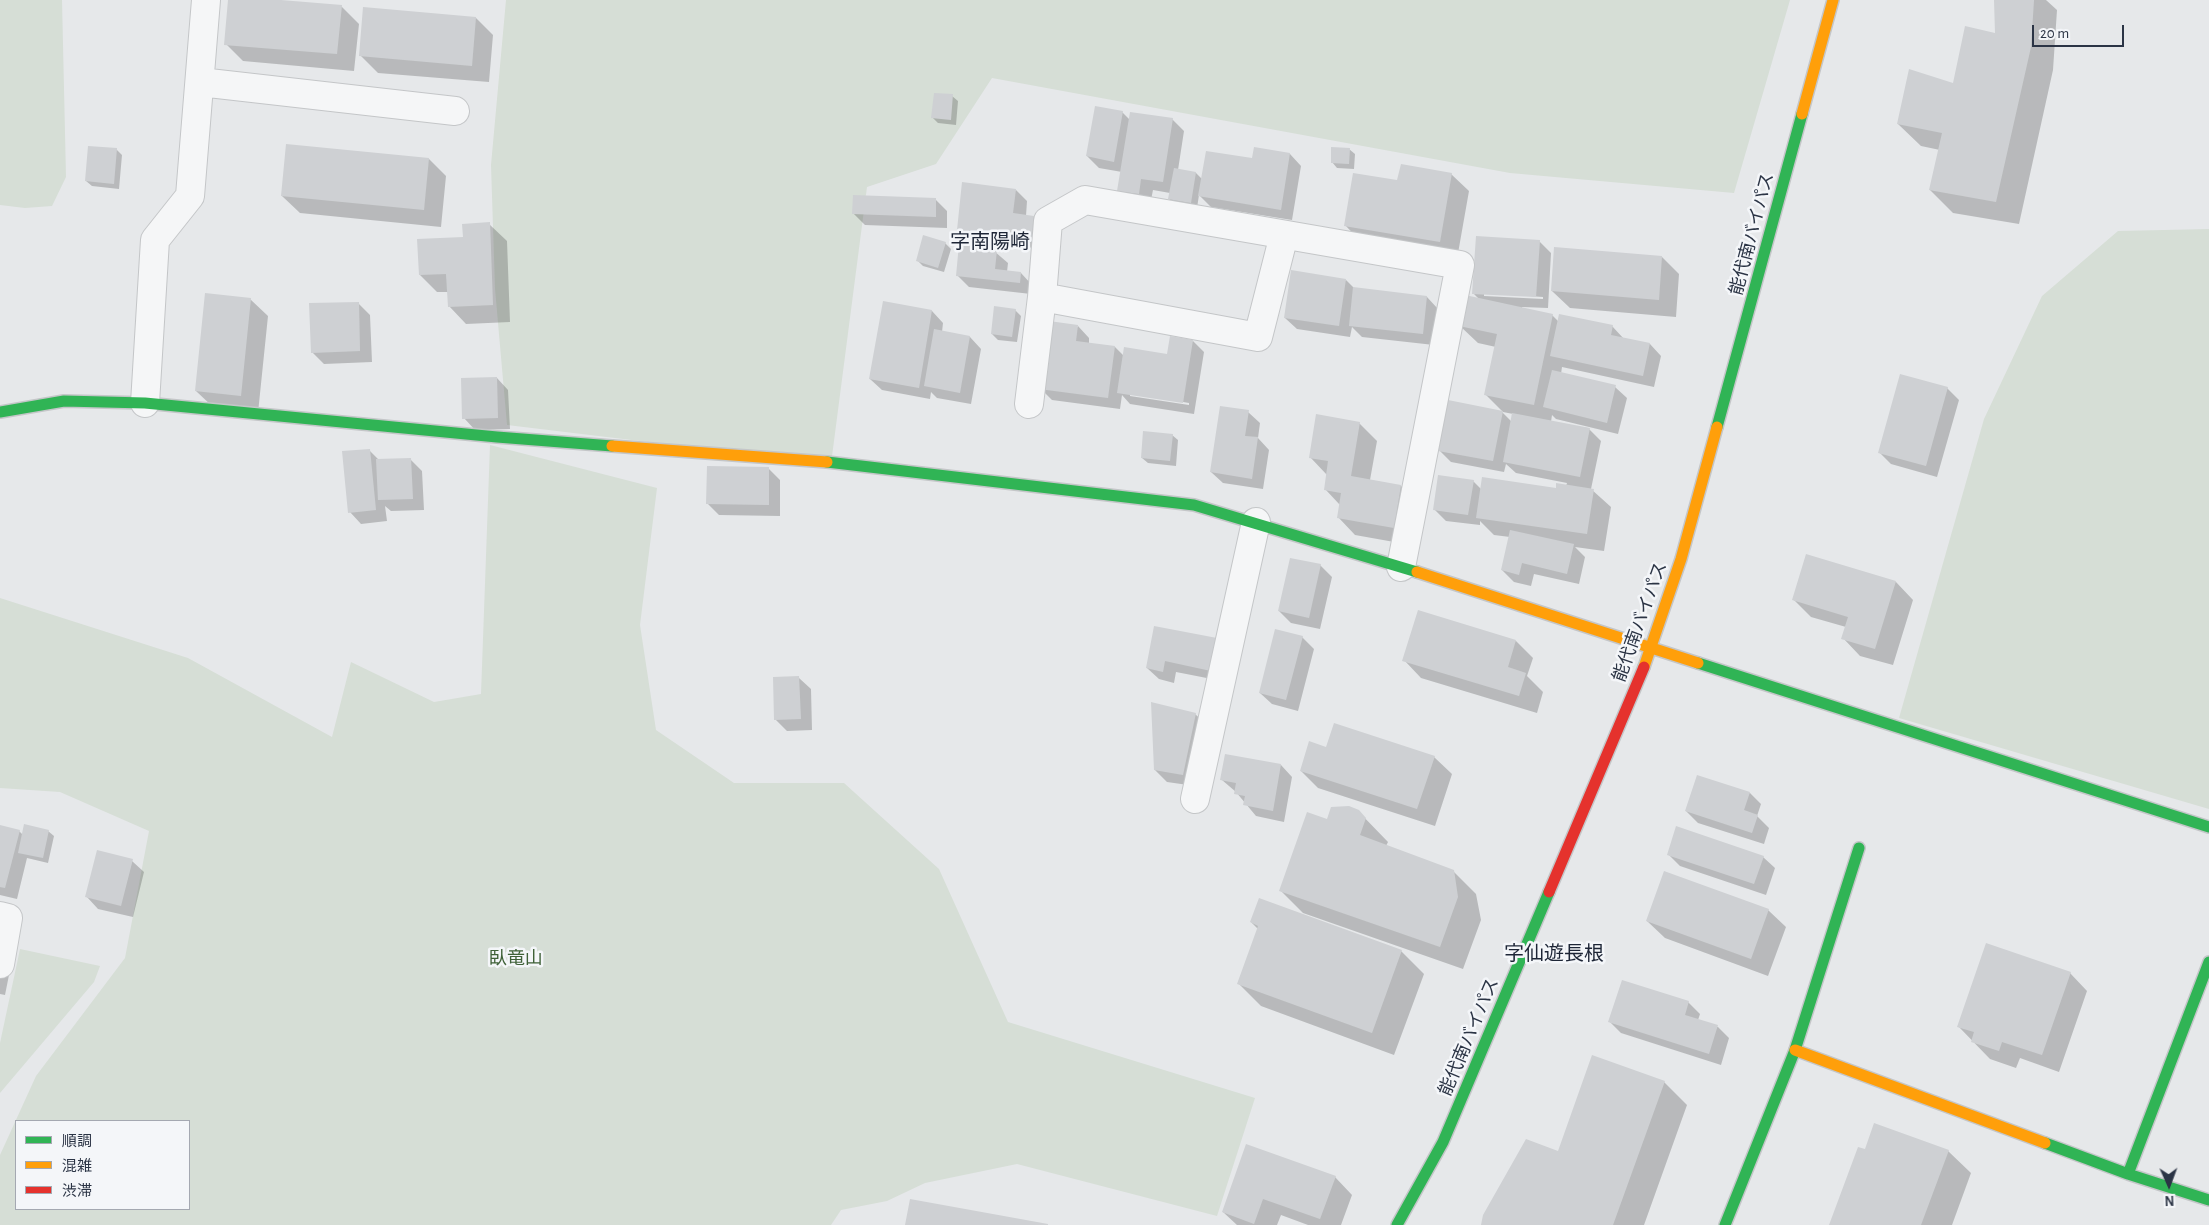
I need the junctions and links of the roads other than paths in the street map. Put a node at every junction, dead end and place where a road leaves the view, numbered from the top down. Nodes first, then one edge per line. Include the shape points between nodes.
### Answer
1 (206, 0) edge
2 (1833, 0) edge
3 (200, 82) junction
4 (456, 111) dead end
5 (1284, 235) junction
6 (1042, 297) junction
7 (145, 403) junction
8 (1029, 404) dead end
9 (0, 412) edge
10 (1256, 522) junction
11 (1401, 567) junction
12 (1652, 648) junction
13 (1195, 799) dead end
14 (2209, 827) edge
15 (1859, 848) dead end
16 (0, 916) edge
17 (2209, 962) edge
18 (0, 964) edge
19 (1795, 1050) junction
20 (2128, 1174) junction
21 (2209, 1200) edge
22 (1397, 1225) edge
23 (1725, 1225) edge

1 - 3 street
2 - 12 main road, 能代南バイパス via 1681,559
3 - 4 street
3 - 7 street via 190,196 155,240
5 - 6 street via 1085,200 1048,221
5 - 6 street via 1258,337
5 - 11 street via 1460,265
6 - 8 street
7 - 9 main road via 64,401
7 - 10 main road via 497,437 858,464 1194,505
10 - 11 main road
10 - 13 street
11 - 12 main road
12 - 14 main road
12 - 22 main road, 能代南バイパス via 1443,1142
15 - 19 main road
16 - 18 street via 8,918
17 - 20 main road
19 - 20 main road
19 - 23 main road
20 - 21 main road

